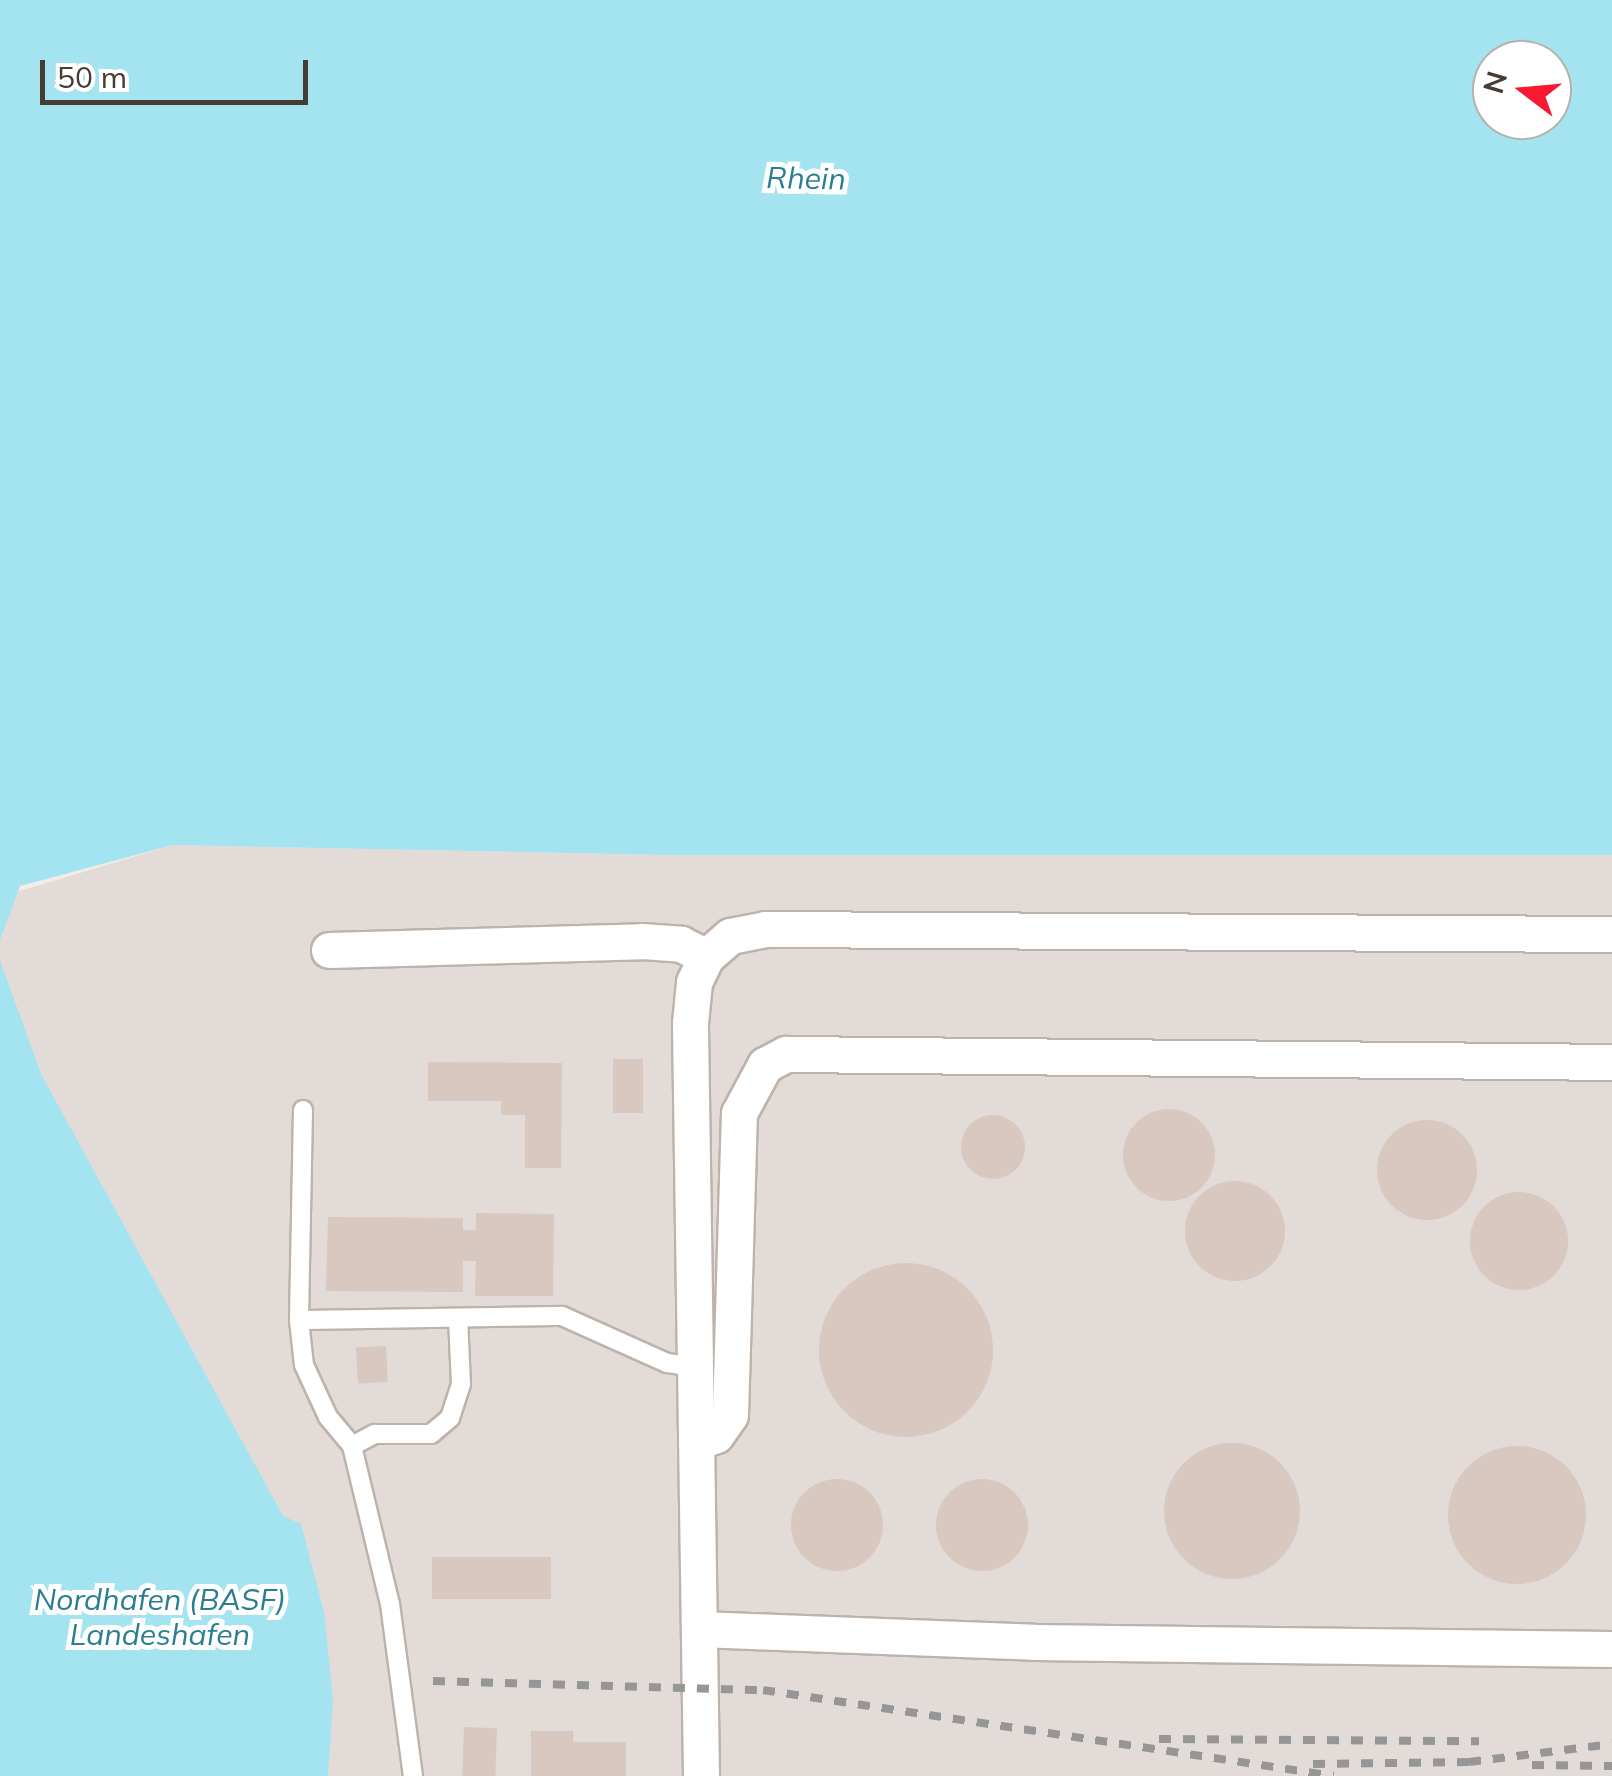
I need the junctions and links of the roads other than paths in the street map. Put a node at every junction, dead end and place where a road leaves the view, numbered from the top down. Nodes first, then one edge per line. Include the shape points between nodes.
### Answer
1 (1612, 934) edge
2 (329, 950) dead end
3 (706, 958) junction
4 (1612, 1062) edge
5 (303, 1110) dead end
6 (458, 1318) junction
7 (299, 1320) junction
8 (695, 1367) junction
9 (696, 1442) junction
10 (352, 1446) junction
11 (699, 1629) junction
12 (1612, 1649) edge
13 (413, 1776) edge
14 (702, 1776) edge

1 - 3 street via 765,929 730,936
2 - 3 street via 642,942 681,944
3 - 8 street via 694,982 690,1022
4 - 9 street via 786,1054 765,1065 740,1113 730,1414 716,1435
5 - 7 lane
6 - 7 lane
6 - 8 lane via 562,1316 666,1363
6 - 10 lane via 461,1384 450,1418 431,1434 376,1434
7 - 10 lane via 304,1365 328,1418
8 - 9 street
9 - 11 street
10 - 13 lane via 390,1604
11 - 12 street
11 - 14 street

